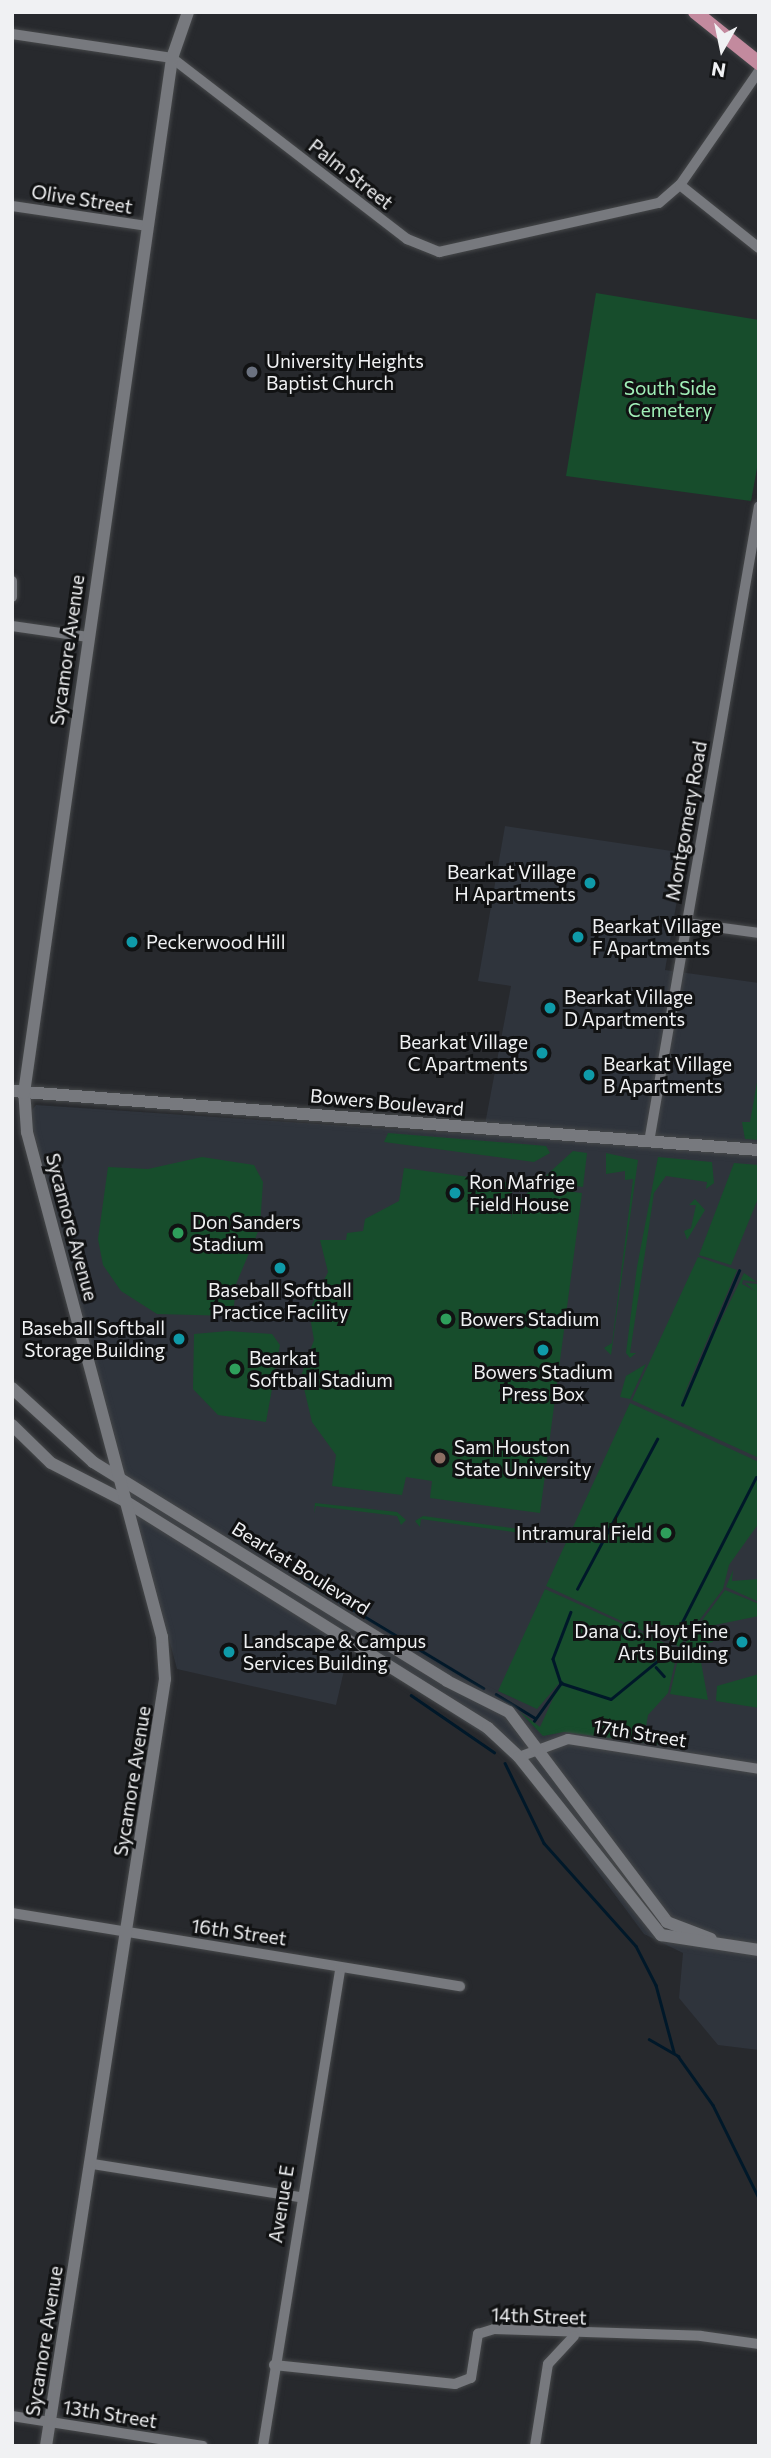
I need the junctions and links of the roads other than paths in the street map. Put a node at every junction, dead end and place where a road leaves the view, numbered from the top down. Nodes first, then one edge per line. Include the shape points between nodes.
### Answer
1 (188, 12) edge
2 (695, 12) edge
3 (12, 34) edge
4 (172, 58) junction
5 (759, 63) edge
6 (759, 71) edge
7 (680, 185) junction
8 (12, 206) edge
9 (147, 226) junction
10 (759, 248) edge
11 (759, 506) edge
12 (12, 580) edge
13 (12, 597) edge
14 (12, 626) edge
15 (88, 637) junction
16 (686, 923) junction
17 (759, 933) edge
18 (18, 1092) edge
19 (649, 1142) junction
20 (759, 1150) edge
21 (12, 1388) edge
22 (12, 1425) edge
23 (120, 1478) junction
24 (125, 1501) junction
25 (541, 1746) junction
26 (519, 1757) junction
27 (759, 1769) edge
28 (12, 1913) edge
29 (128, 1932) junction
30 (738, 1947) junction
31 (759, 1950) edge
32 (340, 1968) junction
33 (460, 1986) dead end
34 (93, 2164) junction
35 (300, 2197) junction
36 (574, 2336) junction
37 (759, 2344) edge
38 (274, 2365) junction
39 (12, 2417) edge
40 (51, 2422) junction
41 (46, 2446) edge
42 (203, 2446) edge
43 (262, 2446) edge
44 (536, 2446) edge

1 - 4 street, Sycamore Avenue
2 - 5 main road
3 - 4 street, Palm Street
4 - 7 street, Palm Street via 407,239 439,252 642,209
4 - 9 street, Sycamore Avenue
6 - 7 street
7 - 10 street
8 - 9 street, Olive Street
9 - 15 street, Sycamore Avenue
11 - 16 street, Montgomery Road
12 - 13 street
14 - 15 street
15 - 18 street, Sycamore Avenue
16 - 17 street
16 - 19 street, Montgomery Road
18 - 19 street, Bowers Boulevard
18 - 23 street, Sycamore Avenue
19 - 20 street, Bowers Boulevard
21 - 23 street, Bearkat Boulevard
22 - 24 street, Bearkat Boulevard via 51,1463
23 - 24 street, Sycamore Avenue
23 - 25 street, Bearkat Boulevard via 447,1681 509,1712
24 - 26 street, Bearkat Boulevard via 469,1715
24 - 29 street, Sycamore Avenue via 162,1637 165,1679
25 - 26 street, 17th Street
25 - 27 street, 17th Street via 568,1739
25 - 30 street, Bearkat Boulevard via 566,1793 667,1922
26 - 30 street, Bearkat Boulevard via 649,1925 679,1941
28 - 29 street, 16th Street
29 - 32 street, 16th Street
29 - 34 street, Sycamore Avenue
30 - 31 street, Bearkat Boulevard
32 - 33 street, 16th Street
32 - 35 street, Avenue E
34 - 35 street
34 - 40 street, Sycamore Avenue
35 - 38 street, Avenue E
36 - 37 street, 14th Street via 682,2335
36 - 38 street, 14th Street via 483,2330 471,2378 455,2384
36 - 44 street via 548,2364
38 - 43 street, Avenue E
39 - 40 street, 13th Street
40 - 41 street, Sycamore Avenue
40 - 42 street, 13th Street

